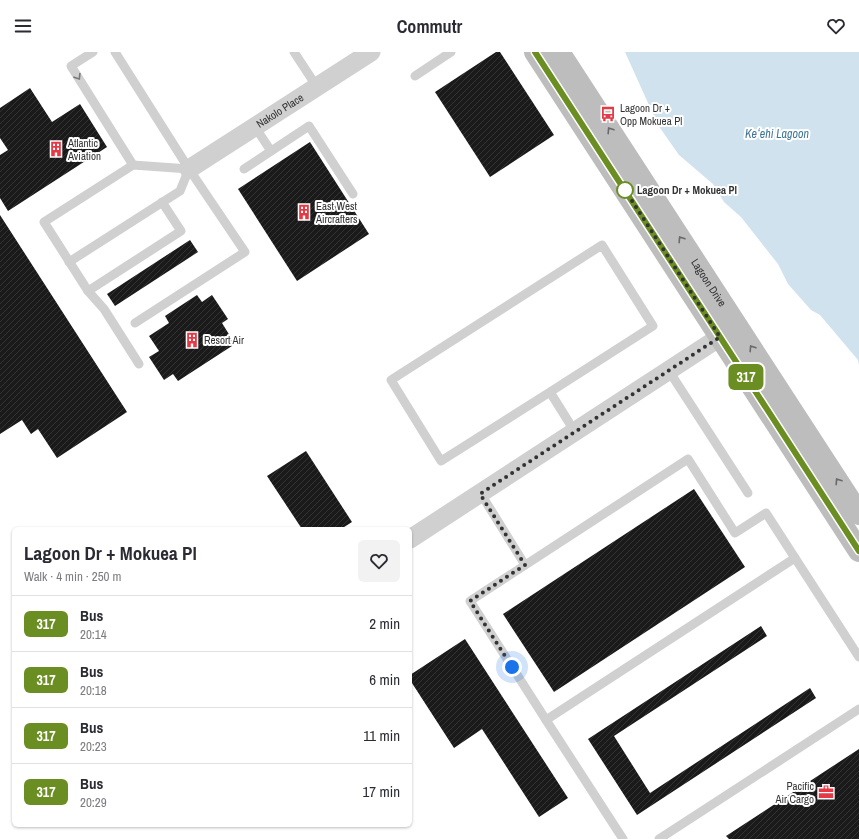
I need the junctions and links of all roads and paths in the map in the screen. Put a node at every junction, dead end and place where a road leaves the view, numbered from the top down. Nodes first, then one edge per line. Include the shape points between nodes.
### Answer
1 (93, 52) edge
2 (115, 52) edge
3 (294, 52) edge
4 (536, 52) edge
5 (559, 52) edge
6 (446, 53) edge
7 (358, 55) edge
8 (415, 76) dead end
9 (317, 87) junction
10 (255, 127) junction
11 (271, 151) junction
12 (133, 165) junction
13 (189, 169) junction
14 (244, 169) dead end
15 (353, 194) dead end
16 (162, 202) junction
17 (69, 262) junction
18 (88, 291) junction
19 (135, 323) dead end
20 (729, 332) junction
21 (139, 364) dead end
22 (669, 371) junction
23 (550, 392) junction
24 (576, 432) junction
25 (748, 493) dead end
26 (480, 494) junction
27 (859, 514) edge
28 (412, 539) edge
29 (859, 551) edge
30 (795, 558) junction
31 (525, 565) junction
32 (859, 657) edge
33 (859, 709) edge
34 (546, 720) junction
35 (623, 839) edge
36 (658, 839) edge

1 -> 12 lane via 71,66
2 - 13 lane
3 - 9 lane
4 - 20 street, Lagoon Drive
20 -> 5 street, Lagoon Drive
6 - 8 lane
7 - 9 street, Nakolo Place
9 - 10 street, Nakolo Place
10 - 11 lane
10 - 13 street, Nakolo Place
11 - 14 lane
11 - 15 lane via 309,126
12 - 13 lane
12 - 17 lane via 44,222
13 - 16 lane via 180,191
13 - 19 lane via 245,252
16 - 17 lane
16 - 18 lane via 181,231
17 - 18 lane
18 - 21 lane via 104,309
20 - 22 street
27 -> 20 street, Lagoon Drive
20 - 29 street, Lagoon Drive
22 - 24 street
22 - 25 lane
23 - 23 lane via 441,461 390,380 602,245 654,326
23 - 24 lane
24 - 26 street
26 - 28 street
26 - 31 lane
30 - 31 lane via 766,513 735,533 688,459
30 - 32 lane
30 - 34 lane
31 - 34 lane via 470,601
33 - 36 lane
34 - 35 lane

